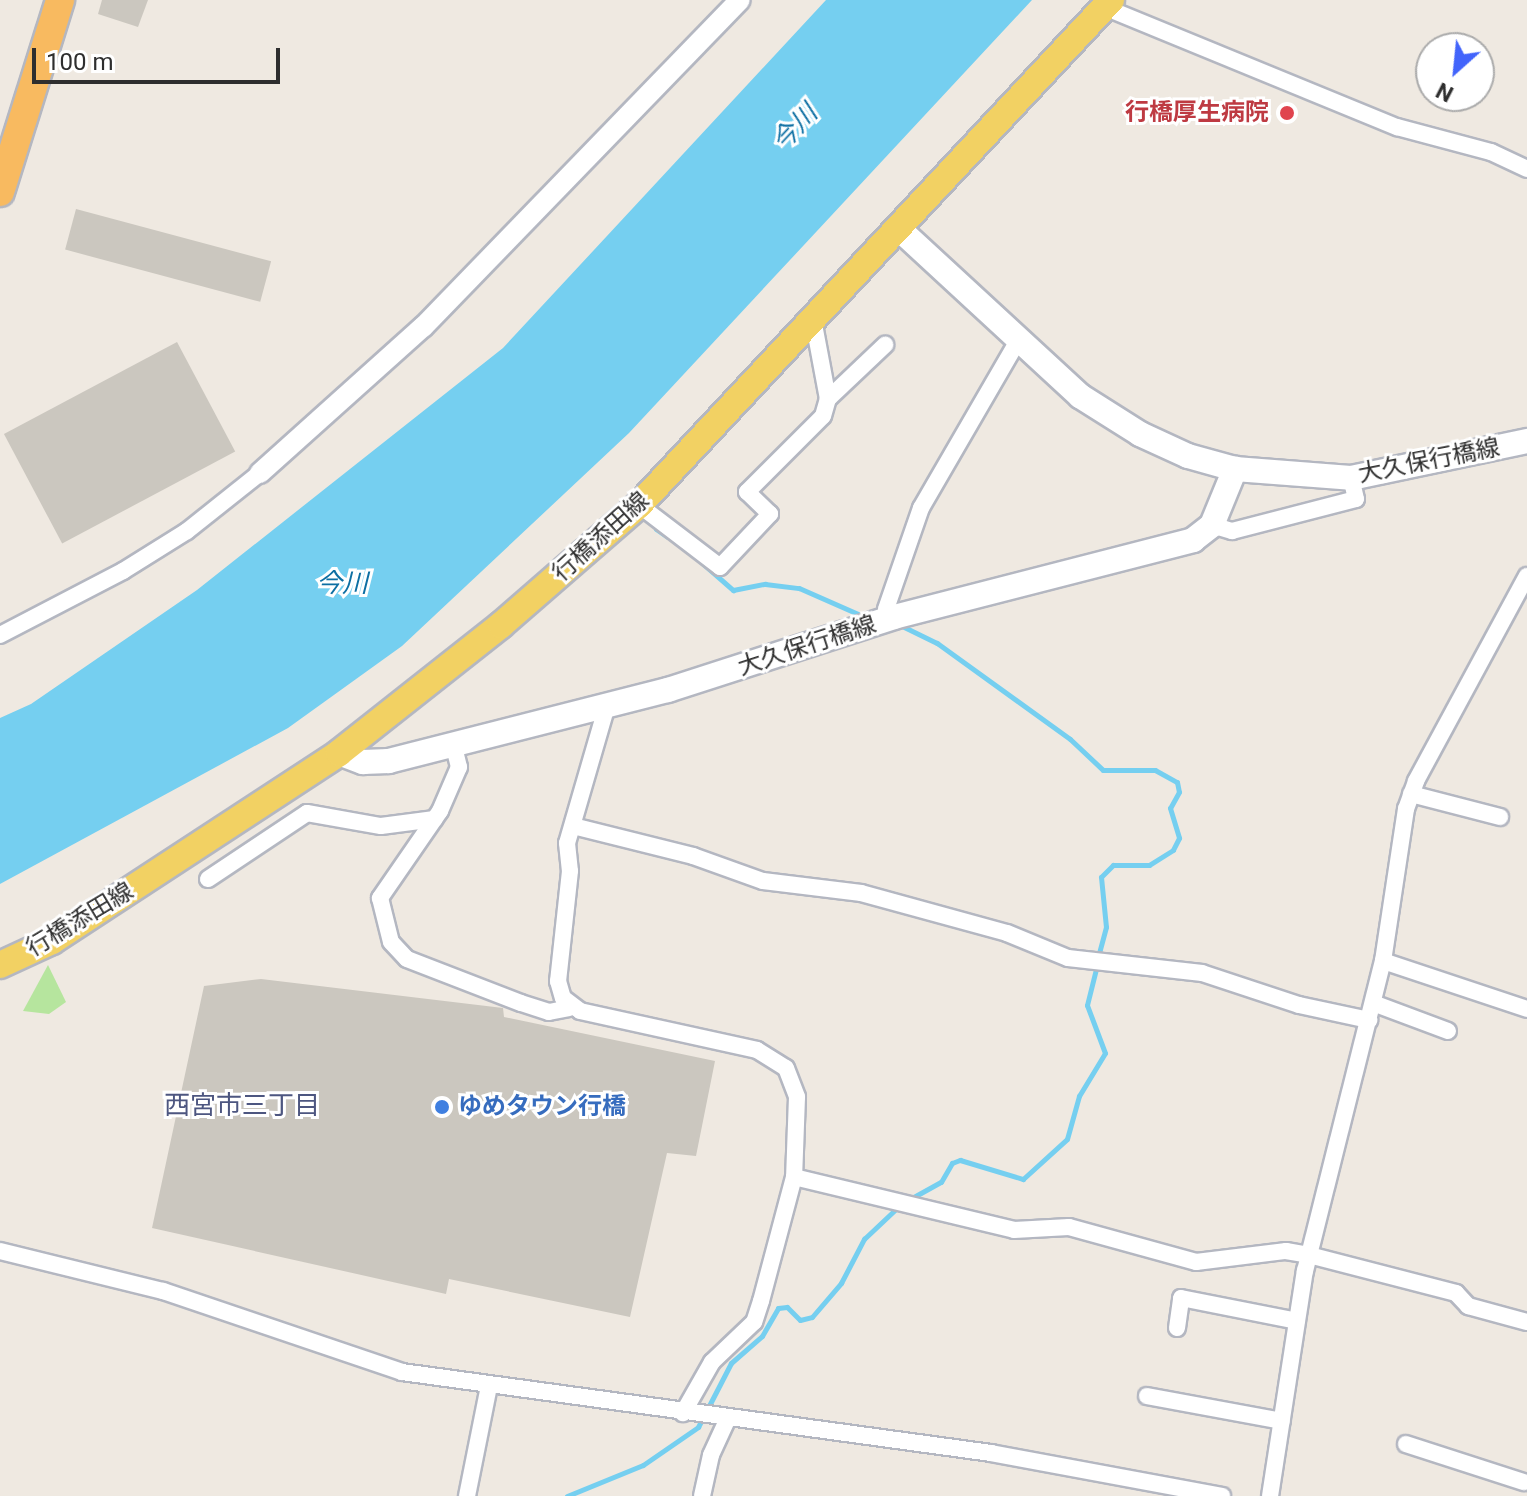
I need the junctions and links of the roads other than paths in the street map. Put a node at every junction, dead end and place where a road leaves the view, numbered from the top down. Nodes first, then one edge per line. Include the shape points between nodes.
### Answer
1 (60, 0) edge
2 (740, 0) edge
3 (1108, 3) edge
4 (1527, 169) edge
5 (0, 192) edge
6 (898, 228) junction
7 (813, 319) junction
8 (1018, 341) junction
9 (885, 345) dead end
10 (828, 399) junction
11 (1527, 441) edge
12 (1235, 469) junction
13 (260, 473) joint
14 (1351, 478) junction
15 (639, 505) junction
16 (1212, 525) junction
17 (1527, 576) edge
18 (894, 617) junction
19 (0, 635) edge
20 (608, 702) junction
21 (453, 743) junction
22 (339, 753) junction
23 (1411, 794) junction
24 (1500, 817) dead end
25 (435, 819) junction
26 (573, 826) junction
27 (208, 879) dead end
28 (1383, 961) junction
29 (0, 965) edge
30 (1373, 1003) junction
31 (569, 1008) junction
32 (1527, 1009) edge
33 (1369, 1020) junction
34 (1448, 1031) dead end
35 (794, 1177) junction
36 (0, 1251) edge
37 (1309, 1255) junction
38 (1297, 1321) junction
39 (1527, 1322) edge
40 (1177, 1328) dead end
41 (489, 1386) junction
42 (1147, 1396) dead end
43 (683, 1413) junction
44 (728, 1418) junction
45 (1282, 1421) junction
46 (1406, 1444) dead end
47 (1523, 1482) edge
48 (1154, 1490) edge
49 (467, 1496) edge
50 (702, 1496) edge
51 (1222, 1496) edge
52 (1270, 1496) edge

1 - 5 highway
2 - 13 street via 423,327
3 - 4 street via 1397,127 1491,152
3 - 6 main road, 行橋添田線
6 - 7 main road, 行橋添田線
6 - 8 main road, 大久保行橋線
7 - 10 street
7 - 15 main road, 行橋添田線
8 - 12 main road, 大久保行橋線 via 1080,396 1140,434
8 - 18 street via 921,508 886,609
9 - 10 street
10 - 15 street via 823,416 747,492 770,514 720,567
11 - 14 main road, 大久保行橋線 via 1409,470
12 - 14 main road, 大久保行橋線
12 - 16 main road
13 - 19 street via 187,531 123,571
14 - 16 street via 1356,499 1232,531
15 - 22 main road, 行橋添田線 via 501,625
16 - 18 main road, 大久保行橋線 via 1193,540
17 - 23 street
18 - 20 main road, 大久保行橋線 via 781,658
20 - 21 main road, 大久保行橋線
20 - 26 street
21 - 22 main road, 大久保行橋線 via 389,761 363,762
21 - 25 street via 459,767
22 - 29 main road, 行橋添田線 via 52,941
23 - 24 street
23 - 28 street
25 - 27 street via 381,826 307,813
25 - 31 street via 380,898 397,952 549,1012
26 - 31 street via 567,843 570,871 558,981
26 - 33 street via 693,856 763,881 861,893 1007,933 1068,958 1202,973 1299,1005
28 - 30 street
28 - 32 street
30 - 33 street
30 - 34 street
31 - 35 street via 774,1057 790,1075 797,1097
33 - 37 street
35 - 37 street via 1014,1230 1069,1227 1196,1262 1286,1251
35 - 43 street via 754,1322 712,1362
36 - 41 street via 163,1291 402,1372
37 - 38 street
37 - 39 street via 1456,1293 1468,1306
38 - 40 street via 1181,1298
38 - 45 street
41 - 43 street
41 - 49 street
42 - 45 street
43 - 44 street
44 - 48 street via 991,1453
44 - 50 street via 711,1455
45 - 52 street
46 - 47 street
48 - 51 street

